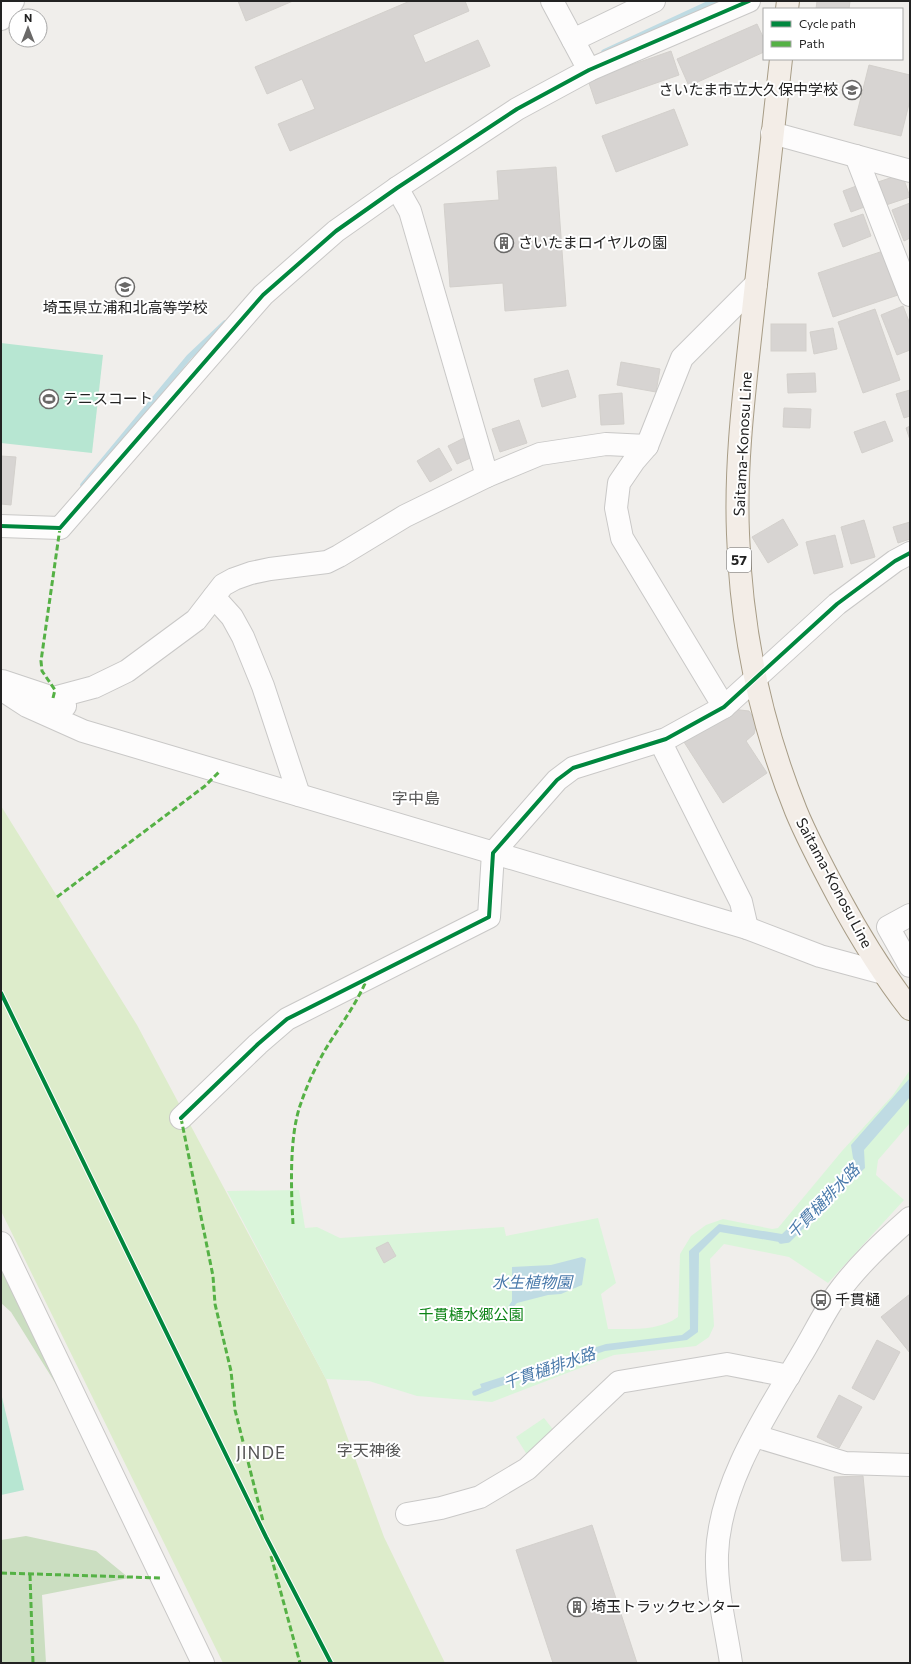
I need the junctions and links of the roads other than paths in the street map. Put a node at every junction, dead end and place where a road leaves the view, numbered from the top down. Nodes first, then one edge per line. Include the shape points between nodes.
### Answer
1 (552, 1) edge
2 (654, 1) edge
3 (749, 1) edge
4 (573, 40) junction
5 (781, 60) edge
6 (590, 70) junction
7 (772, 133) junction
8 (856, 156) junction
9 (910, 171) edge
10 (396, 188) junction
11 (756, 284) junction
12 (910, 295) edge
13 (647, 446) junction
14 (487, 476) junction
15 (1, 526) edge
16 (910, 553) edge
17 (214, 597) junction
18 (756, 677) junction
19 (1, 681) edge
20 (1, 689) edge
21 (53, 698) junction
22 (724, 707) junction
23 (92, 734) junction
24 (660, 741) junction
25 (299, 795) junction
26 (493, 853) junction
27 (910, 915) edge
28 (747, 928) junction
29 (910, 966) edge
30 (883, 973) junction
31 (906, 996) edge
32 (181, 1118) dead end
33 (910, 1218) edge
34 (1, 1243) edge
35 (789, 1376) junction
36 (755, 1436) junction
37 (910, 1465) edge
38 (407, 1514) dead end
39 (203, 1663) edge
40 (731, 1663) edge

1 - 4 street
2 - 4 street
3 - 6 street
4 - 6 street
5 - 7 main road, Saitama-Konosu Line / 57
6 - 10 street via 517,108
7 - 8 street
7 - 11 main road, Saitama-Konosu Line / 57
8 - 9 street
8 - 12 street
10 - 14 street via 410,211
10 - 15 street via 336,231 263,295 60,528
11 - 13 street via 682,358
11 - 18 main road, Saitama-Konosu Line / 57 via 737,476 741,586
13 - 14 street via 606,444 540,454
13 - 22 street via 619,483 616,508 622,538
14 - 17 street via 405,516 327,562 251,573 223,586
16 - 18 street via 895,561 837,604
17 - 21 street via 196,620 127,671 94,687
17 - 25 street via 232,618 249,651
18 - 22 street
18 - 30 main road, Saitama-Konosu Line / 57 via 796,811 819,860
19 - 21 street
20 - 23 street via 27,706
21 - 23 street via 77,717
22 - 24 street
23 - 25 street
24 - 26 street via 573,768 557,780
24 - 28 street via 741,902
25 - 26 street
26 - 28 street
26 - 32 street via 489,917 287,1019
27 - 29 street via 888,927
28 - 30 street via 820,956
30 - 31 main road, Saitama-Konosu Line / 57
33 - 35 street via 872,1252 837,1295
34 - 39 street
35 - 36 street
35 - 38 street via 727,1364 619,1382 527,1469 480,1497
36 - 37 street via 845,1463
36 - 40 street via 730,1488 717,1555 719,1588

